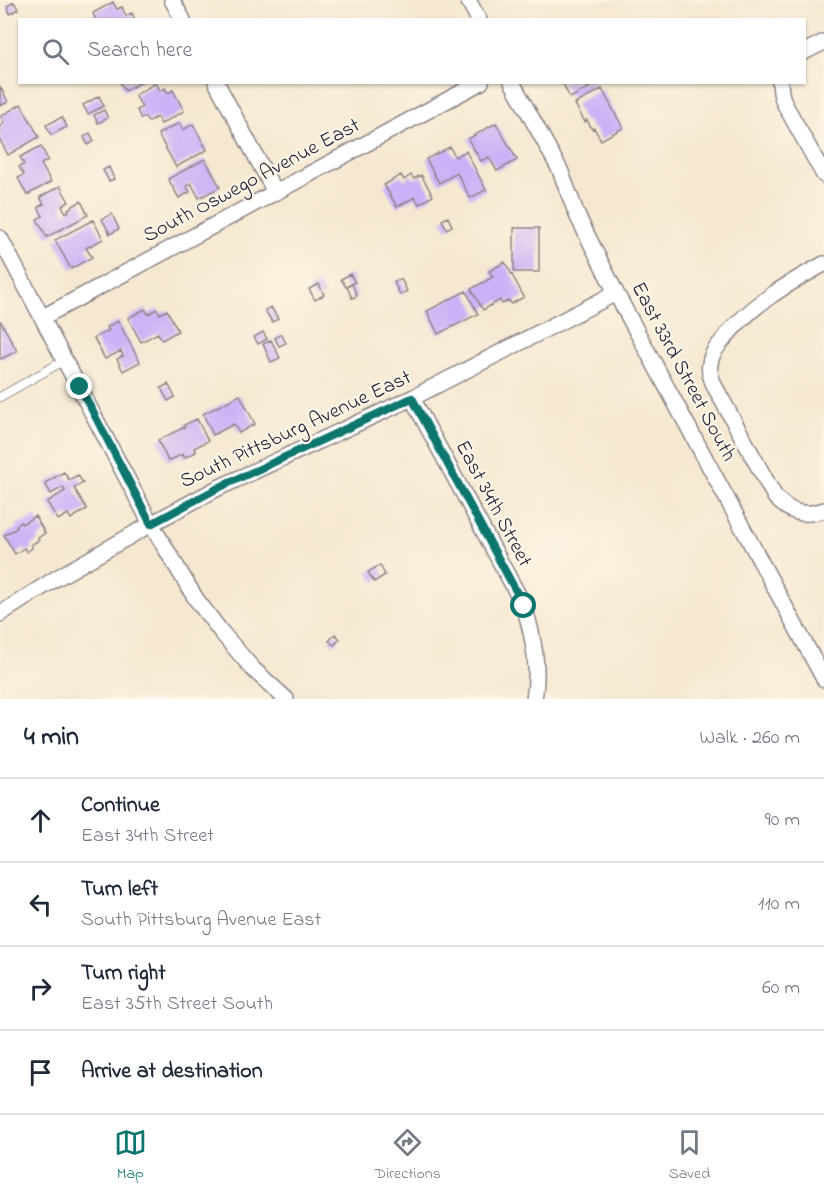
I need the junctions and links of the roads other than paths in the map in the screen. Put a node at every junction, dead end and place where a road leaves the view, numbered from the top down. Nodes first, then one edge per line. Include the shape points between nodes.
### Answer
1 (172, 0) edge
2 (468, 0) edge
3 (182, 18) edge
4 (478, 18) edge
5 (824, 42) edge
6 (806, 51) edge
7 (217, 84) edge
8 (477, 84) edge
9 (513, 84) edge
10 (780, 84) edge
11 (824, 175) edge
12 (275, 192) junction
13 (0, 237) edge
14 (824, 264) edge
15 (616, 293) junction
16 (43, 317) junction
17 (65, 360) junction
18 (0, 398) edge
19 (412, 398) junction
20 (824, 510) edge
21 (151, 524) junction
22 (0, 614) edge
23 (824, 679) edge
24 (286, 699) edge
25 (534, 699) edge

1 - 3 street
2 - 4 street
5 - 6 street
7 - 12 street
8 - 12 street, South Oswego Avenue East
9 - 15 street, East 33rd Street South via 560,170 577,215
10 - 11 street via 784,103
12 - 16 street, South Oswego Avenue East
13 - 16 street
14 - 20 street via 789,283 753,310 731,330 713,353 709,366 715,387 775,497 795,512
15 - 19 street, South Pittsburg Avenue East
15 - 23 street, East 33rd Street South
16 - 17 street
17 - 18 lane
17 - 21 street
19 - 21 street, South Pittsburg Avenue East via 218,488
19 - 25 street, East 34th Street via 524,606 536,666
21 - 22 street, South Pittsburg Avenue East
21 - 24 street via 196,599 222,633 252,669

